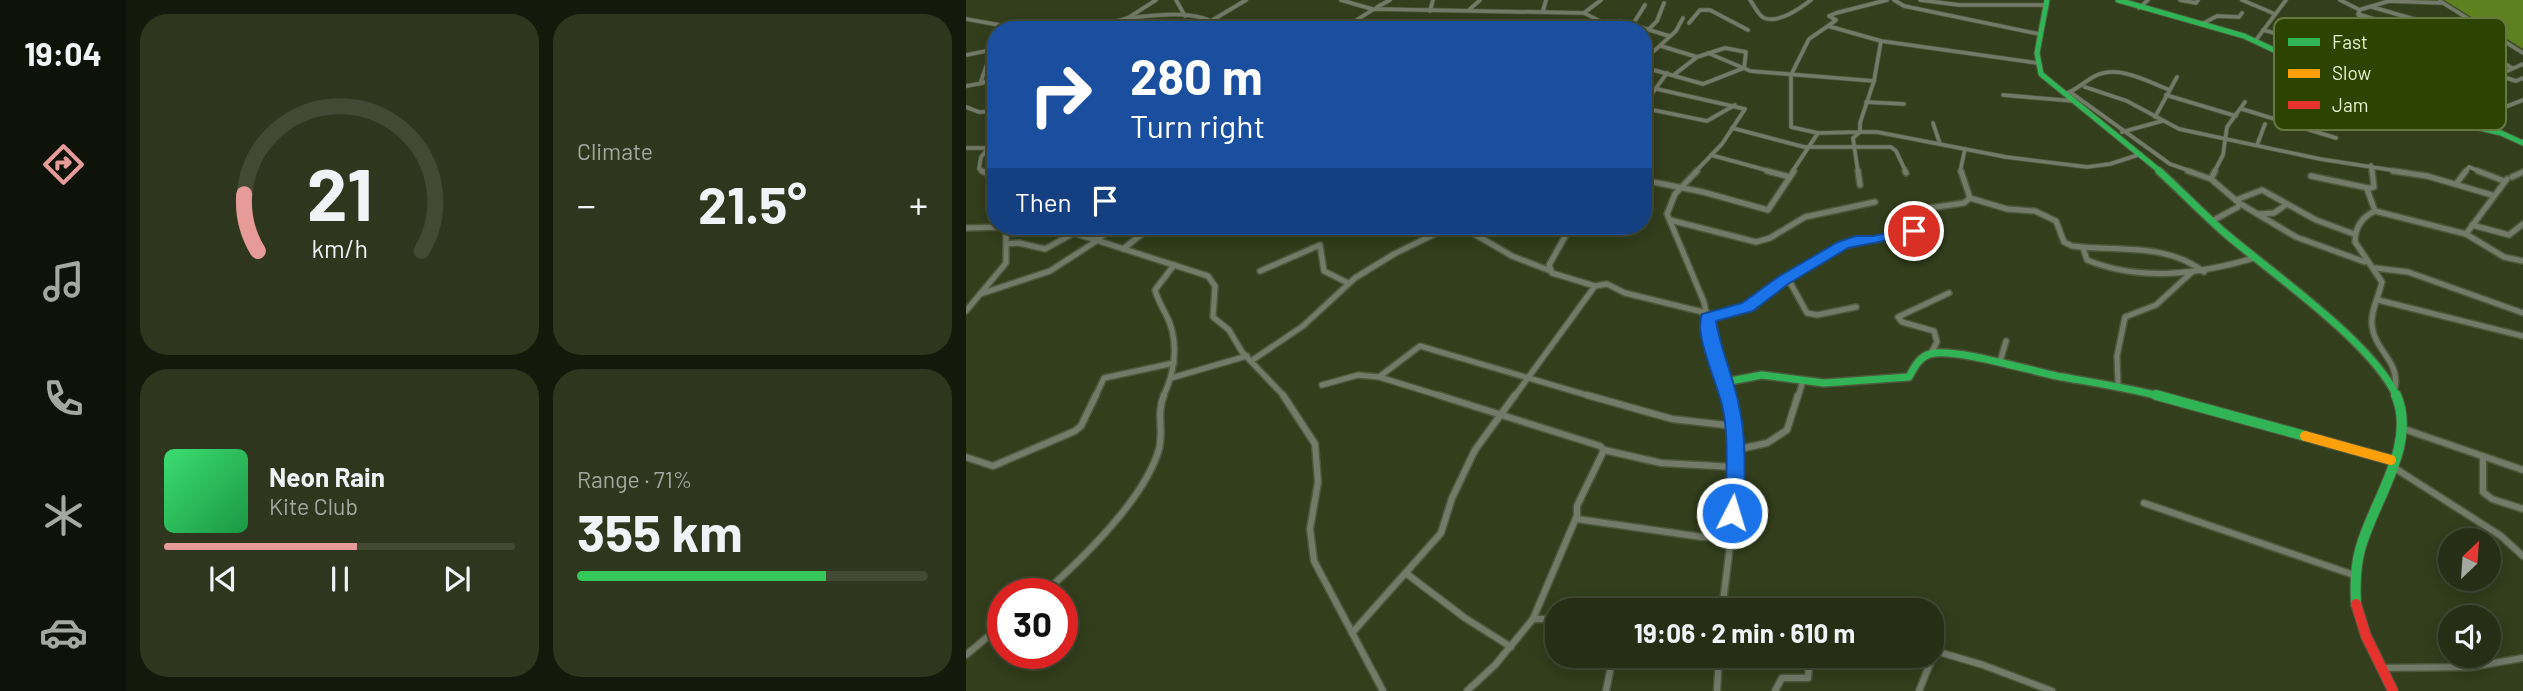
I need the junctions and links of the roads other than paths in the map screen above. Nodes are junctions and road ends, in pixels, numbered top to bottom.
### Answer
1 (1156, 0) edge
2 (1176, 0) edge
3 (1246, 0) edge
4 (1341, 0) edge
5 (1390, 0) edge
6 (1433, 0) edge
7 (1480, 0) edge
8 (1546, 0) edge
9 (1601, 0) edge
10 (1750, 0) edge
11 (1811, 0) edge
12 (1887, 0) edge
13 (1894, 0) edge
14 (1920, 0) edge
15 (1986, 0) edge
16 (2118, 0) edge
17 (2148, 0) edge
18 (2180, 0) edge
19 (2198, 0) edge
20 (2242, 0) edge
21 (2276, 0) edge
22 (2340, 0) edge
23 (2395, 0) edge
24 (2406, 0) edge
25 (2441, 1) edge
26 (1664, 2) dead end
27 (2046, 2) edge
28 (2283, 2) edge
29 (1645, 5) dead end
30 (1994, 5) junction
31 (2372, 7) junction
32 (2139, 8) junction
33 (1373, 9) junction
34 (1469, 10) junction
35 (1430, 11) junction
36 (1543, 11) junction
37 (2359, 12) junction
38 (1584, 13) junction
39 (2242, 13) dead end
40 (2275, 14) junction
41 (1185, 16) junction
42 (1128, 18) junction
43 (1683, 18) dead end
44 (2359, 18) edge
45 (2376, 18) edge
46 (2411, 18) edge
47 (2468, 18) edge
48 (966, 19) edge
49 (1120, 21) edge
50 (1126, 21) edge
51 (1212, 21) joint
52 (1351, 21) edge
53 (1600, 21) edge
54 (1635, 21) edge
55 (987, 23) edge
56 (1689, 23) dead end
57 (2202, 24) junction
58 (1828, 26) junction
59 (1652, 27) edge
60 (1748, 30) dead end
61 (2263, 30) junction
62 (1652, 31) edge
63 (2274, 33) edge
64 (2039, 34) junction
65 (1669, 36) junction
66 (2256, 40) junction
67 (1881, 41) junction
68 (2506, 42) edge
69 (1661, 46) junction
70 (2274, 48) edge
71 (987, 51) edge
72 (1708, 53) junction
73 (2523, 53) edge
74 (1652, 54) edge
75 (966, 55) edge
76 (1697, 57) junction
77 (2037, 63) junction
78 (2523, 64) edge
79 (987, 65) edge
80 (2506, 65) edge
81 (1744, 68) junction
82 (2512, 68) junction
83 (1652, 69) edge
84 (2506, 71) edge
85 (1667, 73) junction
86 (1675, 74) junction
87 (1791, 75) junction
88 (2177, 77) dead end
89 (2506, 78) edge
90 (2523, 78) edge
91 (1874, 81) junction
92 (983, 83) junction
93 (987, 84) edge
94 (966, 86) edge
95 (2085, 87) junction
96 (1657, 89) junction
97 (2169, 90) junction
98 (1652, 95) edge
99 (2166, 95) junction
100 (2003, 96) dead end
101 (2069, 96) junction
102 (2523, 100) edge
103 (1866, 102) junction
104 (2245, 102) dead end
105 (1904, 104) dead end
106 (1735, 105) junction
107 (966, 107) edge
108 (2506, 107) edge
109 (1652, 109) edge
110 (2242, 109) junction
111 (987, 112) edge
112 (2236, 116) junction
113 (2155, 117) junction
114 (2274, 119) edge
115 (2162, 121) junction
116 (1933, 123) dead end
117 (2265, 124) dead end
118 (1732, 128) junction
119 (2310, 130) edge
120 (2484, 130) edge
121 (1818, 132) junction
122 (1860, 132) junction
123 (2120, 132) junction
124 (2336, 138) dead end
125 (2225, 139) junction
126 (1940, 144) junction
127 (2523, 144) edge
128 (2257, 145) junction
129 (1809, 146) junction
130 (1854, 146) junction
131 (966, 148) edge
132 (987, 148) joint
133 (1965, 149) junction
134 (2141, 154) junction
135 (1711, 155) junction
136 (2371, 165) junction
137 (987, 172) edge
138 (2523, 172) edge
139 (1906, 173) dead end
140 (2311, 176) dead end
141 (1790, 177) junction
142 (2211, 179) junction
143 (2507, 179) junction
144 (1652, 182) edge
145 (2456, 184) junction
146 (1860, 185) dead end
147 (1681, 187) junction
148 (2368, 188) junction
149 (2492, 195) junction
150 (1970, 198) junction
151 (1875, 202) dead end
152 (2237, 202) junction
153 (2287, 204) junction
154 (1929, 208) dead end
155 (2375, 211) junction
156 (2256, 214) junction
157 (1670, 220) junction
158 (2212, 221) junction
159 (2523, 224) edge
160 (2472, 225) junction
161 (987, 227) edge
162 (966, 228) edge
163 (1914, 231) dead end
164 (2354, 234) junction
165 (2466, 234) junction
166 (1006, 235) edge
167 (1070, 235) edge
168 (1081, 235) edge
169 (1107, 235) edge
170 (1141, 235) edge
171 (1433, 235) edge
172 (1479, 235) edge
173 (1566, 235) edge
174 (1097, 240) junction
175 (1006, 244) junction
176 (2083, 248) junction
177 (1123, 249) junction
178 (2253, 258) junction
179 (2523, 261) edge
180 (1174, 265) junction
181 (2373, 266) junction
182 (1548, 270) junction
183 (1260, 271) dead end
184 (2192, 272) junction
185 (2204, 272) junction
186 (1783, 280) junction
187 (1348, 283) junction
188 (1595, 286) junction
189 (1949, 293) dead end
190 (979, 294) junction
191 (2378, 300) junction
192 (1856, 307) dead end
193 (966, 311) edge
194 (2523, 313) edge
195 (1707, 315) junction
196 (2523, 336) edge
197 (2006, 341) dead end
198 (1931, 353) junction
199 (1249, 358) junction
200 (2000, 362) junction
201 (1174, 363) junction
202 (1379, 377) junction
203 (1171, 378) junction
204 (1525, 379) junction
205 (1803, 381) junction
206 (1725, 382) junction
207 (1322, 385) dead end
208 (2118, 385) junction
209 (2395, 388) junction
210 (1499, 415) junction
211 (1734, 426) junction
212 (2401, 428) junction
213 (1604, 450) junction
214 (1735, 450) junction
215 (966, 457) edge
216 (2483, 457) junction
217 (2391, 462) junction
218 (1735, 467) junction
219 (2523, 470) edge
220 (2144, 503) dead end
221 (2523, 509) edge
222 (1576, 518) junction
223 (1728, 537) junction
224 (2523, 556) edge
225 (1407, 574) junction
226 (2354, 575) junction
227 (1061, 578) edge
228 (1722, 598) edge
229 (1533, 619) junction
230 (1545, 619) edge
231 (1352, 633) junction
232 (987, 637) edge
233 (1511, 647) junction
234 (1944, 653) edge
235 (966, 655) edge
236 (2523, 658) edge
237 (1611, 668) edge
238 (1718, 668) edge
239 (1809, 668) edge
240 (1927, 668) edge
241 (2382, 668) junction
242 (1383, 691) edge
243 (1467, 691) edge
244 (1606, 691) edge
245 (1717, 691) edge
246 (1775, 691) edge
247 (1919, 691) edge
248 (2052, 691) edge
249 (2393, 691) edge

1 - 42 street
2 - 41 street
3 - 51 street
4 - 33 street
5 - 33 street
6 - 35 street
7 - 34 street
8 - 36 street
9 - 38 street
10 - 11 street
12 - 58 street
13 - 64 street
14 - 30 street
15 - 30 street
16 - 32 street
17 - 32 street
18 - 19 street
20 - 40 street
21 - 28 street
22 - 37 street
23 - 24 street
23 - 31 street
24 - 25 street
25 - 47 street
26 - 59 street
27 - 30 street
27 - 64 street
28 - 40 street
29 - 54 street
31 - 37 street
31 - 46 street
32 - 57 street
33 - 35 street
33 - 52 street
34 - 35 street
34 - 36 street
36 - 38 street
37 - 44 street
37 - 45 street
38 - 53 street
39 - 57 street
40 - 61 street
41 - 42 street
41 - 51 street
42 - 49 street
42 - 50 street
43 - 65 street
48 - 55 street
56 - 60 street
57 - 66 street
58 - 67 street
58 - 87 street
61 - 63 street
61 - 66 street
62 - 65 street
64 - 77 street
65 - 69 street
66 - 70 street
67 - 77 street
67 - 91 street
68 - 73 street
69 - 74 street
69 - 76 street
71 - 75 street
72 - 76 street
72 - 81 street
72 - 81 street
76 - 86 street
77 - 101 street
78 - 82 street
79 - 92 street
80 - 82 street
81 - 86 street
81 - 87 street
82 - 84 street
83 - 85 street
85 - 86 street
85 - 96 street
87 - 91 street
87 - 121 street
88 - 97 street
89 - 90 street
91 - 103 street
92 - 93 street
92 - 94 street
95 - 97 street
95 - 101 street
95 - 113 street
96 - 98 street
96 - 106 street
97 - 99 street
99 - 112 street
99 - 113 street
100 - 101 street
101 - 123 street
102 - 108 street
103 - 105 street
103 - 122 street
104 - 110 street
106 - 109 street
106 - 118 street
107 - 111 street
110 - 112 street
110 - 114 street
112 - 125 street
113 - 115 street
115 - 123 street
115 - 125 street
116 - 126 street
117 - 128 street
118 - 129 street
118 - 135 street
119 - 124 street
120 - 127 street
121 - 122 street
121 - 129 street
122 - 126 street
122 - 130 street
123 - 134 street
123 - 142 street
125 - 128 street
125 - 142 street
126 - 133 street
128 - 136 street
129 - 130 street
129 - 141 street
130 - 139 street
130 - 146 street
131 - 132 street
132 - 137 street
133 - 134 street
133 - 150 street
134 - 158 street
135 - 141 street
135 - 147 street
136 - 145 street
136 - 148 street
138 - 143 street
140 - 148 street
141 - 147 street
142 - 152 street
143 - 145 street
143 - 149 street
144 - 147 street
145 - 149 street
147 - 157 street
148 - 155 street
149 - 160 street
150 - 154 street
150 - 176 street
151 - 157 street
152 - 153 street
152 - 156 street
152 - 158 street
153 - 156 street
153 - 164 street
155 - 164 street
155 - 165 street
156 - 181 street
157 - 195 street
158 - 178 street
159 - 160 street
160 - 165 street
161 - 162 street
163 - 186 street
164 - 181 street
165 - 179 street
166 - 175 street
167 - 175 street
168 - 174 street
169 - 174 street
170 - 177 street
171 - 187 street
172 - 182 street
173 - 182 street
174 - 177 street
174 - 190 street
175 - 190 street
176 - 184 street
176 - 185 street
177 - 180 street
178 - 185 street
178 - 209 street
180 - 199 street
180 - 201 street
181 - 191 street
181 - 194 street
182 - 188 street
183 - 187 street
184 - 185 street
184 - 208 street
186 - 192 street
186 - 195 street
187 - 199 street
188 - 195 street
188 - 204 street
189 - 198 street
190 - 193 street
191 - 196 street
191 - 209 street
195 - 206 street
197 - 200 street
198 - 200 street
198 - 205 street
199 - 203 street
199 - 231 street
200 - 208 street
201 - 203 street
201 - 215 street
202 - 204 street
202 - 207 street
202 - 210 street
203 - 227 street
204 - 210 street
204 - 211 street
205 - 206 street
205 - 214 street
206 - 211 street
208 - 217 street
209 - 212 street
210 - 213 street
210 - 225 street
211 - 214 street
212 - 216 street
212 - 217 street
213 - 218 street
213 - 222 street
214 - 218 street
216 - 219 street
216 - 221 street
217 - 224 street
217 - 226 street
218 - 223 street
220 - 226 street
222 - 223 street
222 - 229 street
223 - 228 street
225 - 231 street
225 - 233 street
226 - 241 street
229 - 230 street
229 - 233 street
231 - 242 street
232 - 235 street
233 - 243 street
234 - 248 street
236 - 241 street
237 - 244 street
238 - 245 street
239 - 246 street
240 - 247 street
241 - 249 street

